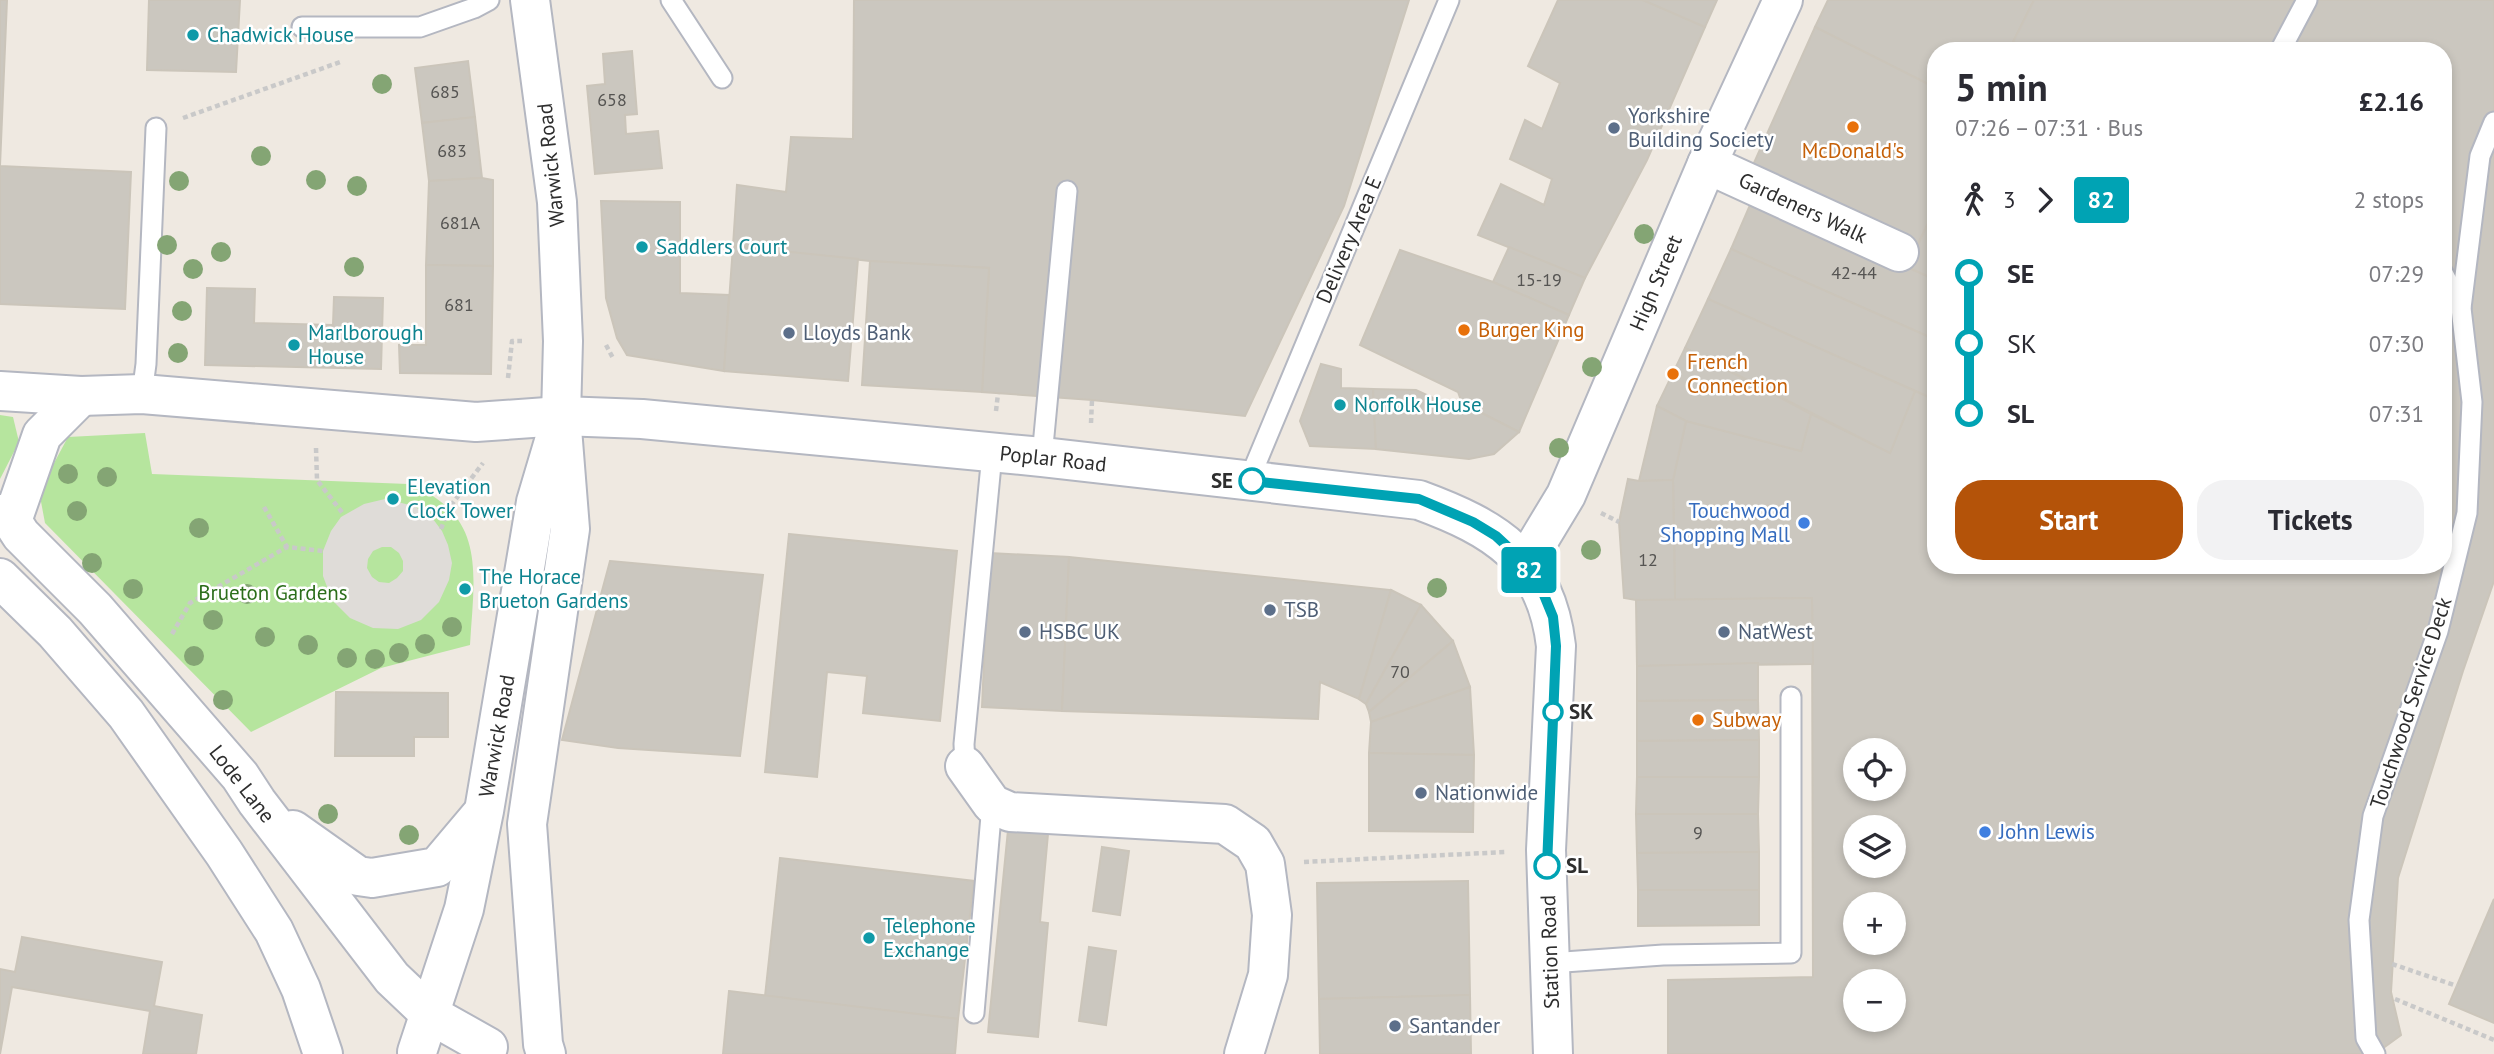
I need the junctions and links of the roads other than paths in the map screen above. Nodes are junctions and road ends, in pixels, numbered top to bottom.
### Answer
1 (489, 0) edge
2 (670, 0) edge
3 (1449, 0) edge
4 (1783, 0) edge
5 (2307, 0) edge
6 (533, 1) edge
7 (302, 27) dead end
8 (2285, 42) edge
9 (722, 78) dead end
10 (2494, 122) edge
11 (156, 128) road end
12 (1707, 164) junction
13 (1067, 191) dead end
14 (1899, 252) dead end
15 (2452, 290) edge
16 (2461, 308) junction
17 (0, 391) edge
18 (142, 394) junction
19 (81, 397) junction
20 (561, 416) junction
21 (992, 453) junction
22 (1042, 457) junction
23 (1249, 480) junction
24 (6, 517) edge
25 (1525, 563) junction
26 (2452, 572) edge
27 (2452, 574) edge
28 (0, 578) edge
29 (1791, 697) dead end
30 (965, 766) joint
31 (257, 802) junction
32 (992, 804) junction
33 (484, 811) junction
34 (1550, 963) junction
35 (974, 1013) dead end
36 (431, 1015) junction
37 (496, 1050) edge
38 (416, 1053) edge
39 (323, 1054) edge
40 (546, 1054) edge
41 (1244, 1054) edge
42 (1553, 1054) edge
43 (2375, 1054) edge

1 - 7 lane
2 - 9 lane
3 - 23 lane, Delivery Area E
4 - 12 street, High Street
5 - 8 lane
6 - 20 street, Warwick Road
10 - 16 lane, Touchwood Service Deck
11 - 18 lane
12 - 14 street, Gardeners Walk
12 - 25 street, High Street
13 - 22 lane
15 - 16 lane, Touchwood Service Deck
16 - 26 lane, Touchwood Service Deck
17 - 19 street
18 - 19 street
18 - 20 street
19 - 24 street
20 - 21 street, Poplar Road
20 - 33 street, Warwick Road
20 - 40 street, Warwick Road
21 - 22 street, Poplar Road
21 - 30 lane
22 - 23 street, Poplar Road
23 - 25 street, Poplar Road
24 - 31 street, Lode Lane
25 - 34 street, Station Road
27 - 43 lane, Touchwood Service Deck
28 - 39 street
29 - 34 lane
30 - 32 street
31 - 33 street
31 - 36 street, Lode Lane
32 - 35 lane
32 - 41 street
33 - 36 street, Warwick Road
34 - 42 street, Station Road
36 - 37 street, Lode Lane
36 - 38 street, Warwick Road
37 - 38 street

